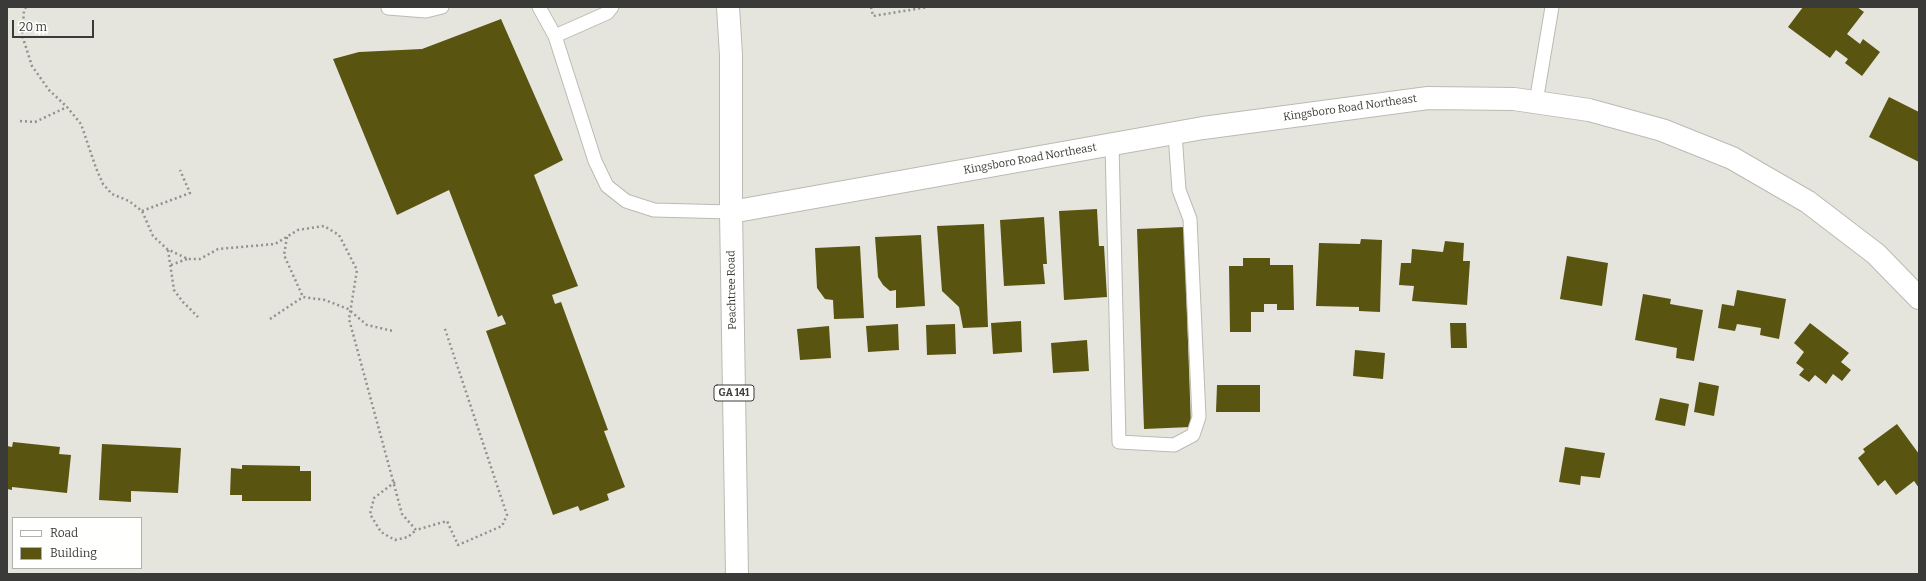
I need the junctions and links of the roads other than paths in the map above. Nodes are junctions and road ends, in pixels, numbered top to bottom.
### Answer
1 (442, 7) edge
2 (539, 7) edge
3 (612, 7) edge
4 (728, 7) edge
5 (1552, 7) edge
6 (388, 8) dead end
7 (555, 36) junction
8 (1536, 102) junction
9 (1175, 134) junction
10 (1112, 144) junction
11 (731, 212) junction
12 (1919, 298) edge
13 (737, 574) edge

1 - 6 lane
2 - 7 lane
3 - 7 lane
4 - 11 main road, Peachtree Road / GA 141
5 - 8 lane
7 - 11 lane
8 - 9 main road, Kingsboro Road Northeast
8 - 12 main road, Kingsboro Road Northeast
9 - 10 main road, Kingsboro Road Northeast
9 - 10 lane
10 - 11 main road, Kingsboro Road Northeast
11 - 13 main road, Peachtree Road / GA 141

